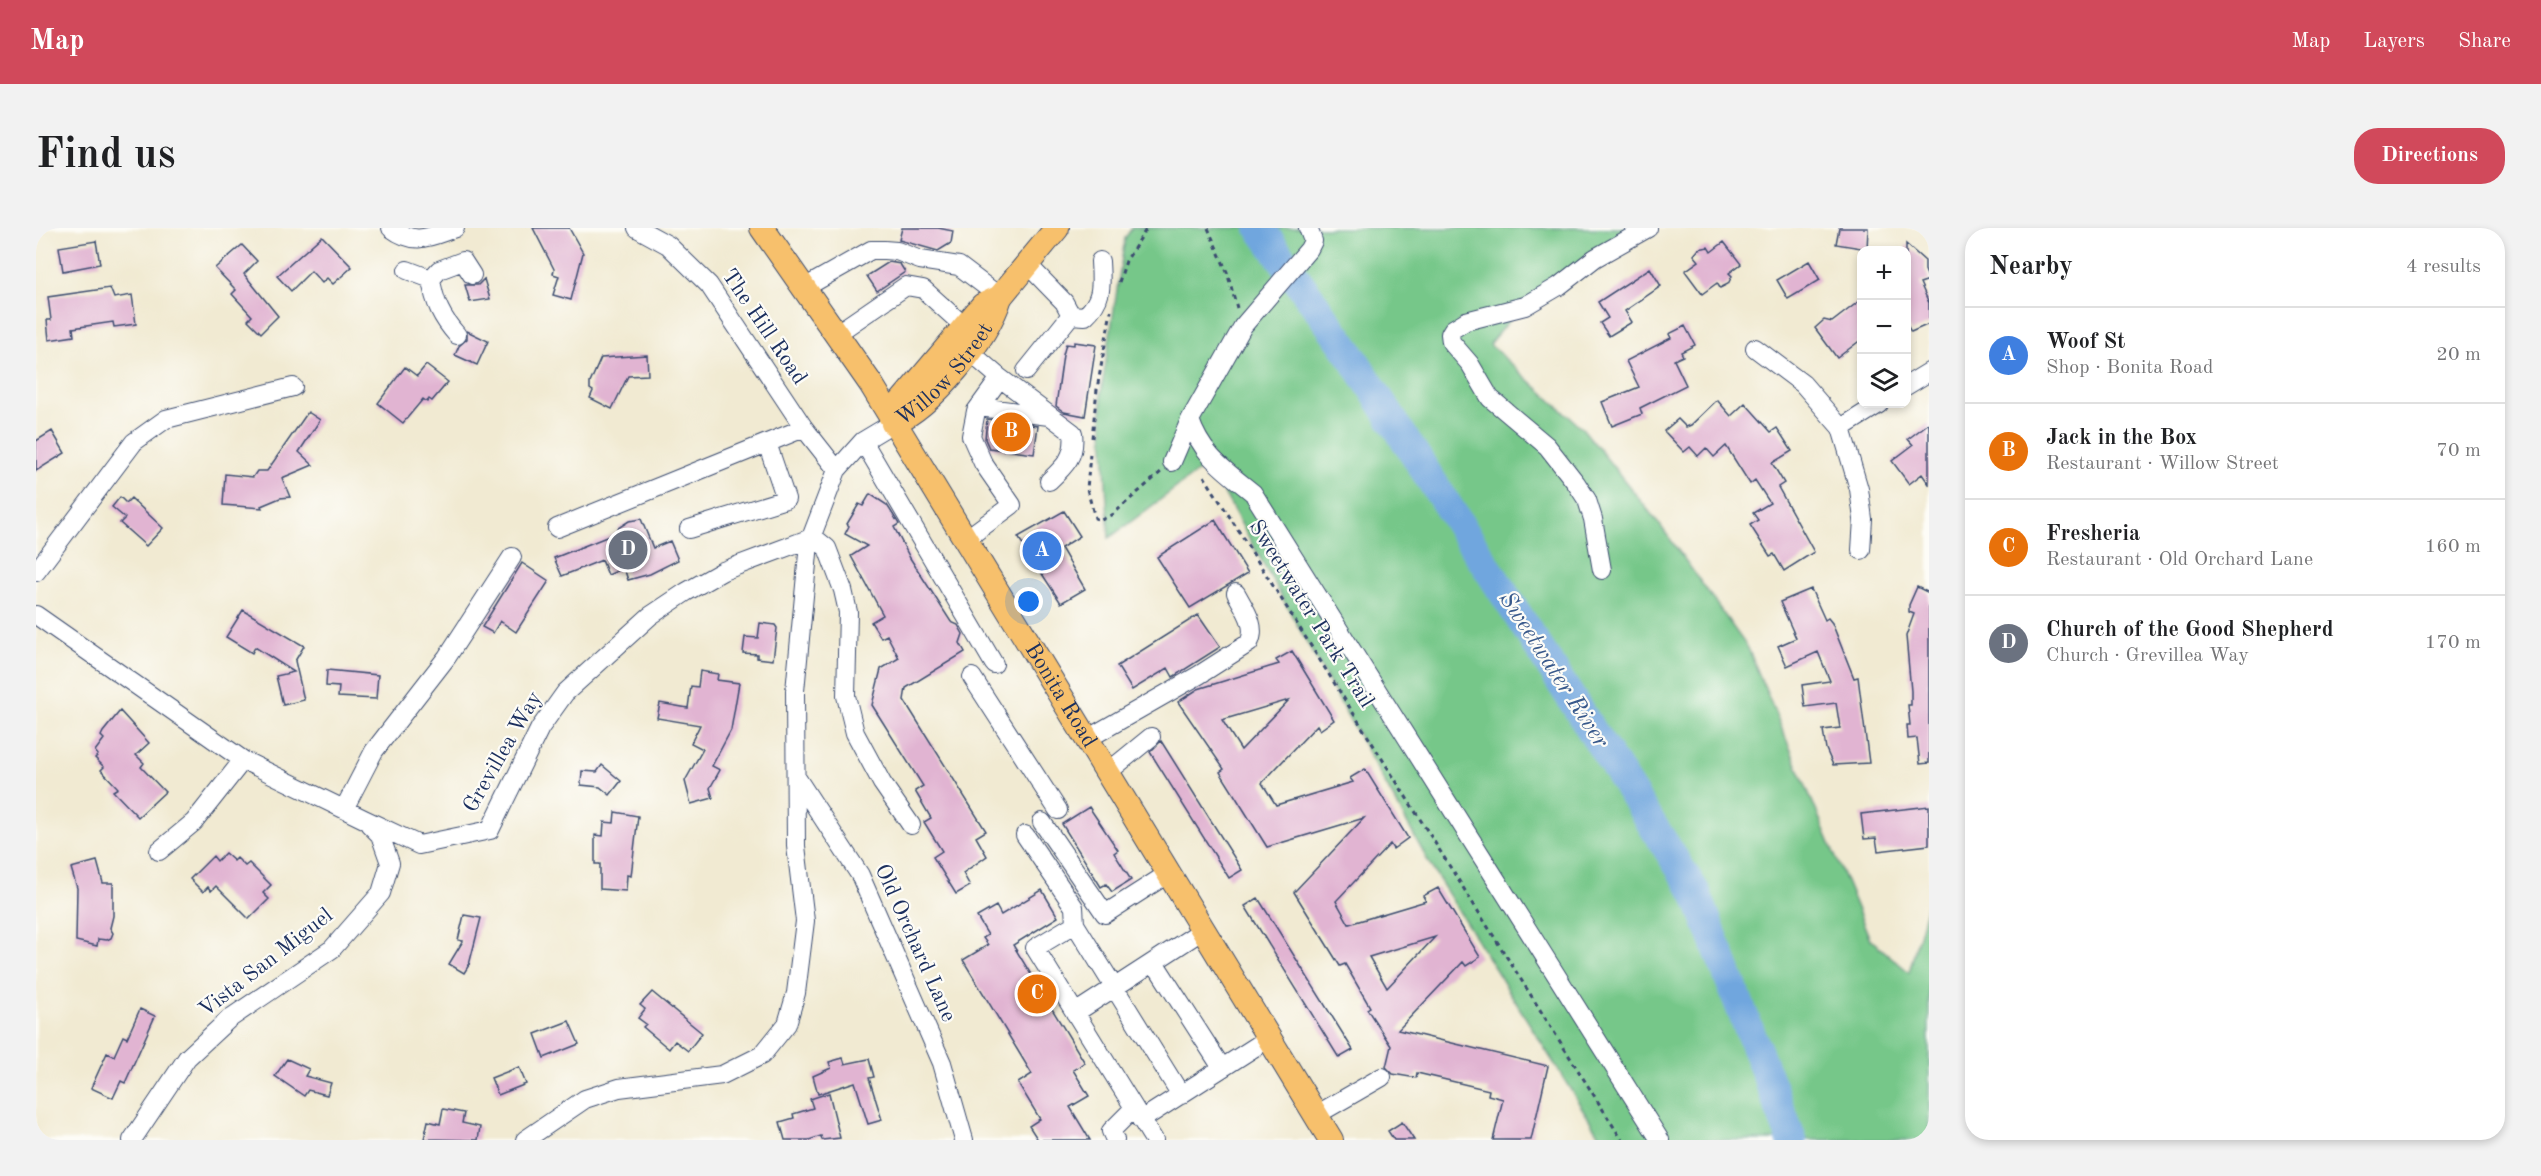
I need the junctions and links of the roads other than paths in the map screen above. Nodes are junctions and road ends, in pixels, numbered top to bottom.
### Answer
1 (391, 228) edge
2 (455, 228) edge
3 (637, 228) edge
4 (762, 228) edge
5 (1057, 228) edge
6 (1308, 228) edge
7 (1648, 228) edge
8 (921, 260) junction
9 (1100, 261) dead end
10 (1027, 264) junction
11 (407, 270) dead end
12 (472, 274) dead end
13 (431, 279) junction
14 (913, 287) junction
15 (804, 288) junction
16 (1000, 297) junction
17 (1071, 315) junction
18 (965, 327) junction
19 (836, 334) junction
20 (457, 335) dead end
21 (1755, 348) dead end
22 (970, 352) junction
23 (1026, 371) dead end
24 (1929, 372) edge
25 (1000, 378) junction
26 (1911, 383) edge
27 (293, 387) dead end
28 (979, 408) junction
29 (1873, 408) edge
30 (1049, 416) junction
31 (1190, 420) junction
32 (893, 423) junction
33 (804, 428) junction
34 (1841, 428) junction
35 (863, 441) junction
36 (767, 443) junction
37 (1172, 462) road end
38 (837, 470) junction
39 (1049, 481) dead end
40 (558, 528) dead end
41 (689, 529) dead end
42 (812, 537) junction
43 (966, 540) junction
44 (1861, 550) dead end
45 (513, 557) dead end
46 (1602, 570) dead end
47 (36, 572) edge
48 (1236, 593) dead end
49 (36, 615) edge
50 (994, 664) dead end
51 (972, 677) dead end
52 (1151, 737) dead end
53 (1087, 739) junction
54 (243, 759) junction
55 (1108, 772) junction
56 (796, 777) junction
57 (344, 809) junction
58 (1058, 810) dead end
59 (364, 819) junction
60 (1042, 822) dead end
61 (911, 825) dead end
62 (1025, 835) dead end
63 (159, 851) dead end
64 (1169, 873) junction
65 (1075, 924) junction
66 (1203, 930) junction
67 (1154, 962) junction
68 (1113, 988) junction
69 (1075, 1013) junction
70 (1269, 1038) junction
71 (1222, 1068) junction
72 (1382, 1077) dead end
73 (1181, 1095) junction
74 (1138, 1114) junction
75 (1316, 1115) junction
76 (132, 1140) edge
77 (525, 1140) edge
78 (964, 1140) edge
79 (1114, 1140) edge
80 (1154, 1140) edge
81 (1331, 1140) edge
82 (1660, 1140) edge

1 - 2 street
3 - 33 street, The Hill Road
4 - 15 main road, Bonita Road
5 - 10 main road, Willow Street
6 - 31 street
7 - 46 street
8 - 14 street
8 - 15 street
8 - 16 street
9 - 17 street
10 - 16 main road, Willow Street
10 - 17 street
11 - 13 street
12 - 13 street
13 - 20 street
14 - 18 street
14 - 19 street
15 - 19 main road, Bonita Road
16 - 18 main road, Willow Street
16 - 22 main road, Willow Street
17 - 23 street
18 - 32 main road, Willow Street
19 - 32 main road, Bonita Road
21 - 34 street
22 - 25 street
22 - 32 main road, Willow Street
24 - 26 street
25 - 28 street
25 - 30 street
27 - 47 street
28 - 30 street
28 - 43 street
29 - 34 street
30 - 39 street
31 - 37 street
31 - 82 street
32 - 35 street
32 - 43 main road, Bonita Road
33 - 36 street
33 - 38 street, The Hill Road
34 - 44 street
35 - 38 street
35 - 50 street
36 - 40 street
36 - 41 street
38 - 42 street
42 - 56 street
42 - 59 street, Grevillea Way
42 - 61 street
43 - 53 main road, Bonita Road
45 - 57 street
48 - 53 street
49 - 54 street, Grevillea Way
51 - 58 street
52 - 55 street
53 - 55 main road, Bonita Road
54 - 57 street, Grevillea Way
54 - 63 street
55 - 64 main road, Bonita Road
56 - 77 street
56 - 78 street, Old Orchard Lane
57 - 59 street, Grevillea Way
59 - 76 street, Vista San Miguel
60 - 64 street
62 - 65 street
64 - 66 main road, Bonita Road
65 - 68 street
65 - 69 street
66 - 67 street
66 - 70 main road, Bonita Road
67 - 68 street
67 - 71 street
68 - 69 street
68 - 73 street
69 - 74 street
70 - 71 street
70 - 75 main road, Bonita Road
71 - 73 street
72 - 75 street
73 - 74 street
74 - 79 street
74 - 80 street
75 - 81 main road, Bonita Road

